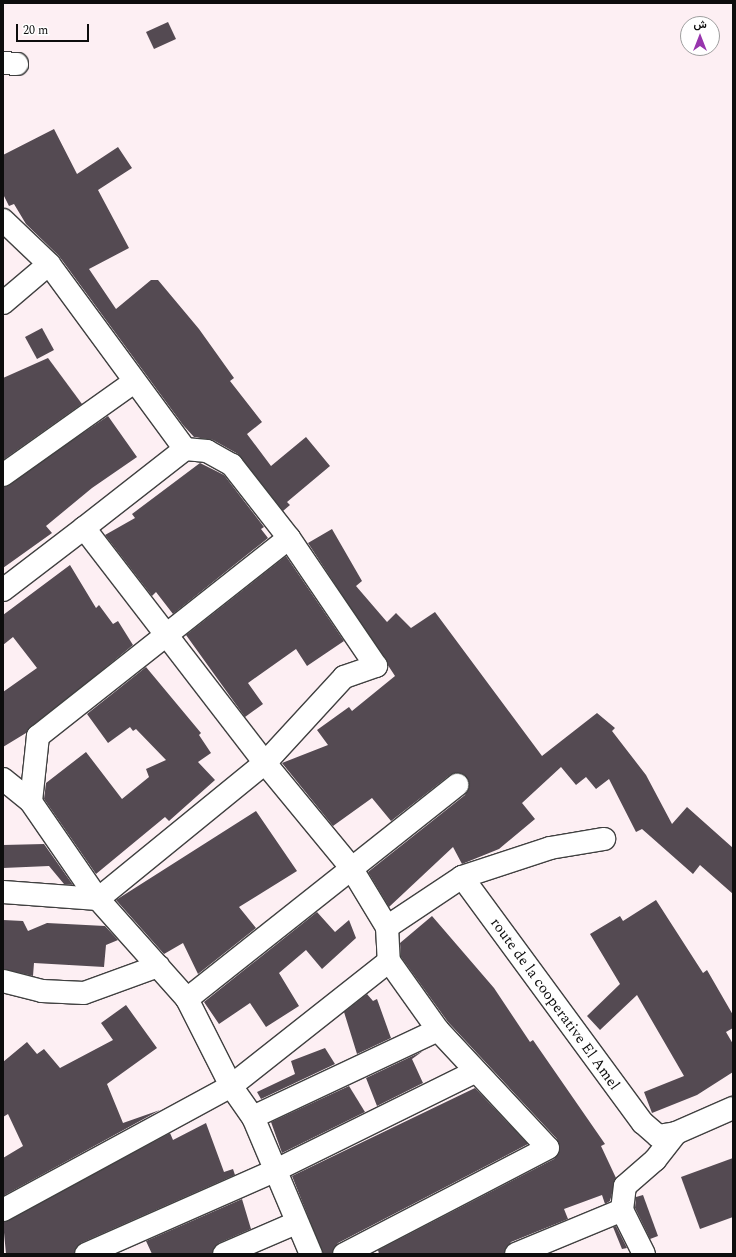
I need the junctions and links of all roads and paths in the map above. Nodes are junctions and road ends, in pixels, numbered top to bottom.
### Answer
1 (3, 220) edge
2 (49, 264) junction
3 (3, 303) edge
4 (134, 382) junction
5 (184, 449) junction
6 (3, 475) edge
7 (84, 528) junction
8 (289, 538) junction
9 (3, 590) edge
10 (165, 635) junction
11 (265, 763) junction
12 (35, 766) junction
13 (3, 773) edge
14 (3, 779) edge
15 (456, 785) dead end
16 (31, 802) junction
17 (604, 839) dead end
18 (350, 866) junction
19 (462, 877) junction
20 (3, 892) edge
21 (98, 899) junction
22 (387, 927) junction
23 (389, 961) junction
24 (158, 966) junction
25 (3, 981) edge
26 (188, 999) junction
27 (438, 1030) junction
28 (476, 1072) junction
29 (231, 1086) junction
30 (733, 1108) edge
31 (253, 1117) junction
32 (676, 1134) junction
33 (274, 1171) junction
34 (3, 1210) edge
35 (622, 1210) junction
36 (296, 1223) junction
37 (86, 1254) edge
38 (224, 1254) edge
39 (311, 1254) edge
40 (344, 1254) edge
41 (516, 1254) edge
42 (644, 1254) edge

1 - 2 street
2 - 3 street
2 - 4 street
4 - 5 street
4 - 6 street
5 - 7 street
5 - 8 street
7 - 9 street
7 - 10 street
8 - 10 street
8 - 11 street
10 - 11 street
10 - 12 street
11 - 18 street
11 - 21 street
12 - 13 street
12 - 16 street
14 - 16 street
15 - 18 street
16 - 21 street
17 - 19 street
18 - 22 street
18 - 26 street
19 - 22 street
19 - 32 street, route de la cooperative El Amel
20 - 21 street
21 - 24 street
22 - 23 street
23 - 27 street
23 - 29 street
24 - 25 street
24 - 26 street
26 - 29 street
27 - 28 street
27 - 31 street
28 - 33 street
28 - 40 street
29 - 31 street
29 - 34 street
30 - 32 street, route de la cooperative El Amel
31 - 33 street
32 - 35 street
33 - 36 street
33 - 37 street
35 - 41 street
35 - 42 street
36 - 38 street
36 - 39 street

